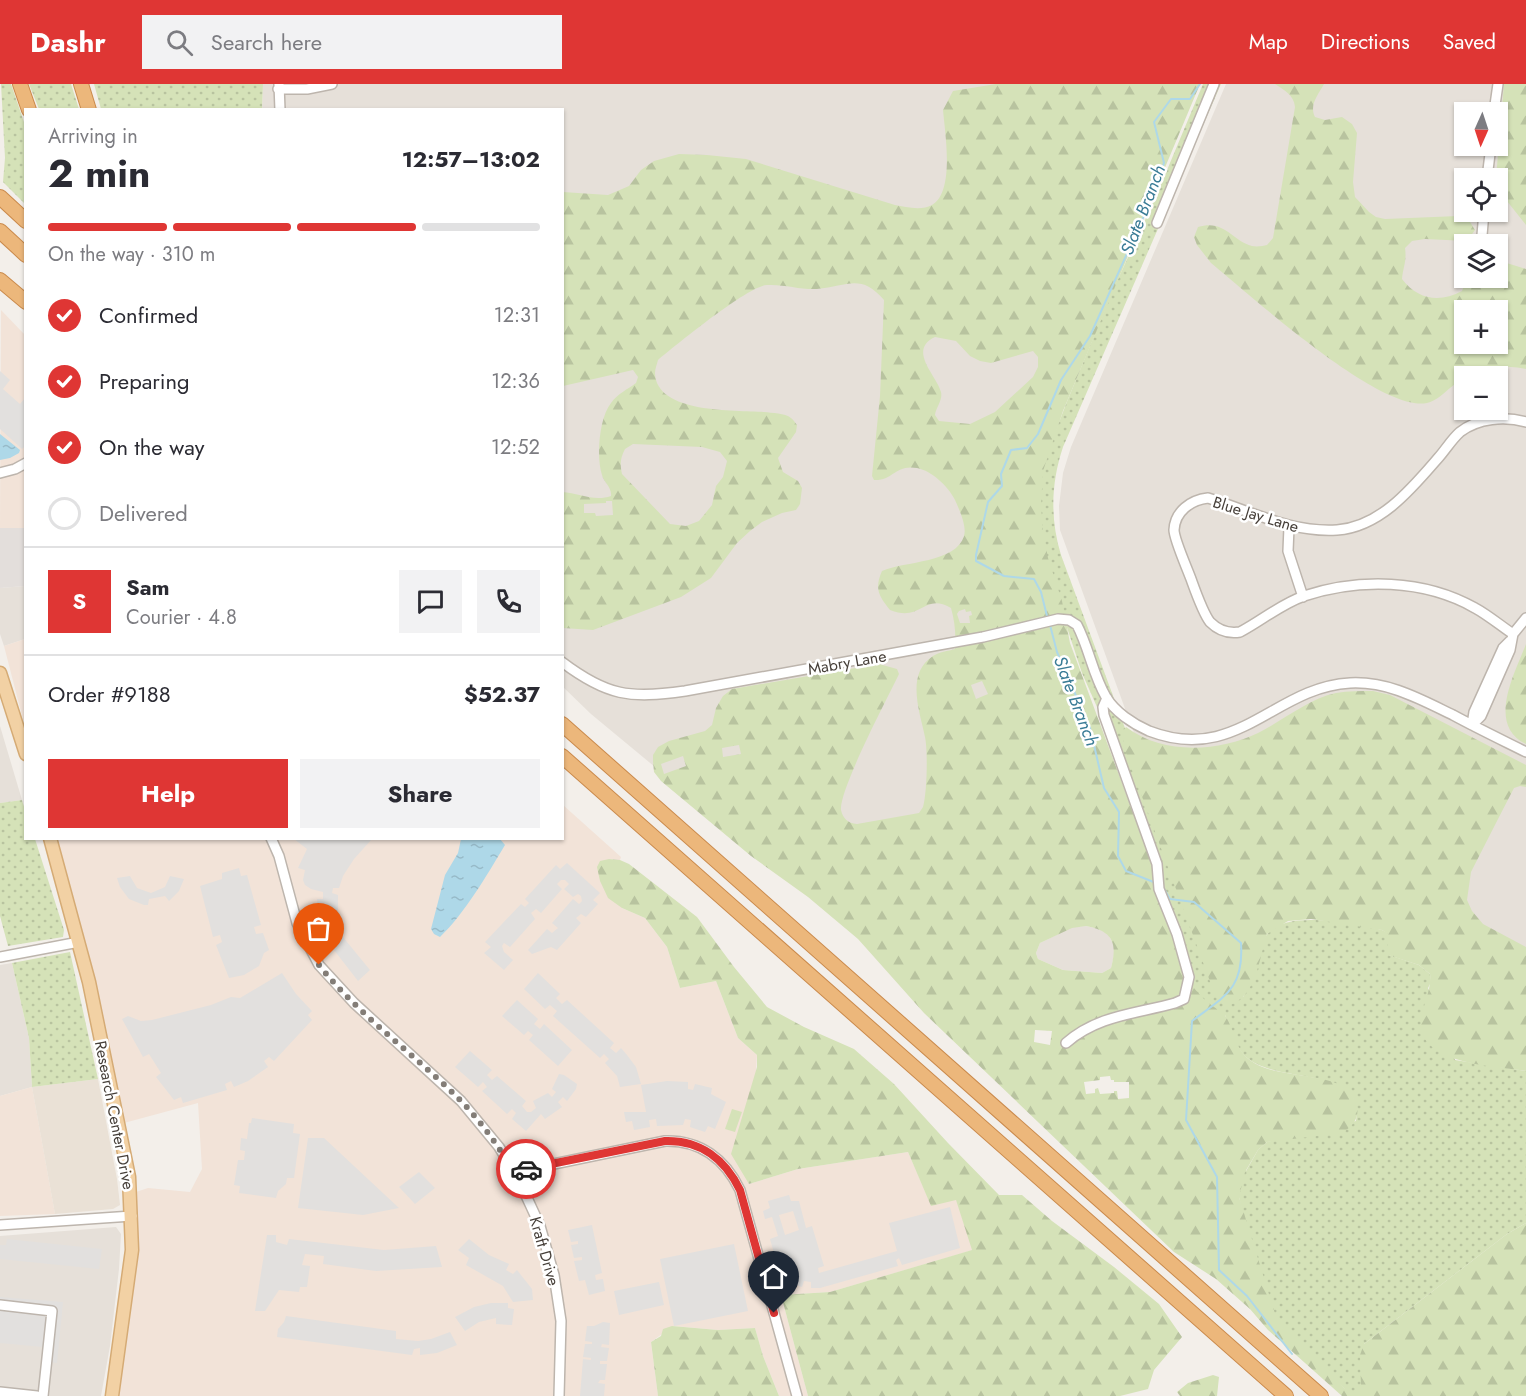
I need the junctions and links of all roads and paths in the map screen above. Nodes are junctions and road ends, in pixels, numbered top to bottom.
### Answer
1 (20, 84) edge
2 (81, 84) edge
3 (332, 84) edge
4 (1214, 84) edge
5 (1498, 84) edge
6 (278, 87) edge
7 (1495, 102) edge
8 (28, 108) edge
9 (88, 108) edge
10 (280, 108) edge
11 (0, 197) edge
12 (24, 219) edge
13 (1157, 223) dead end
14 (0, 231) edge
15 (24, 253) edge
16 (0, 280) edge
17 (0, 292) edge
18 (21, 298) edge
19 (1526, 422) edge
20 (24, 464) edge
21 (0, 473) edge
22 (1289, 527) junction
23 (1304, 597) junction
24 (1526, 618) edge
25 (1511, 638) junction
26 (564, 663) edge
27 (0, 673) edge
28 (1107, 698) junction
29 (1472, 725) junction
30 (564, 726) edge
31 (24, 748) edge
32 (1526, 752) edge
33 (564, 758) edge
34 (564, 767) edge
35 (610, 798) junction
36 (51, 840) edge
37 (272, 840) edge
38 (79, 942) junction
39 (0, 957) edge
40 (1066, 1043) dead end
41 (514, 1172) junction
42 (132, 1216) junction
43 (0, 1225) edge
44 (0, 1305) edge
45 (0, 1392) edge
46 (37, 1396) edge
47 (43, 1396) edge
48 (112, 1396) edge
49 (559, 1396) edge
50 (797, 1396) edge
51 (1286, 1396) edge
52 (1321, 1396) edge

1 - 8 highway
2 - 9 highway
3 - 6 street
4 - 13 street
5 - 7 street
6 - 10 street
11 - 12 highway
14 - 15 highway
16 - 18 highway
17 - 18 highway
19 - 22 street, Blue Jay Lane
20 - 21 street
22 - 23 street
22 - 23 street, Blue Jay Lane
23 - 25 street, Blue Jay Lane
24 - 25 street
25 - 29 street
26 - 28 street, Mabry Lane
27 - 31 main road
28 - 29 street
28 - 40 street
29 - 32 street
30 - 52 highway
33 - 35 highway
34 - 35 highway
35 - 51 highway
36 - 38 main road, Research Center Drive
37 - 41 street, Kraft Drive
38 - 39 street
38 - 42 main road, Research Center Drive
41 - 49 street, Kraft Drive
41 - 50 street
42 - 43 street
42 - 48 main road, Research Center Drive
44 - 47 street
45 - 46 street

